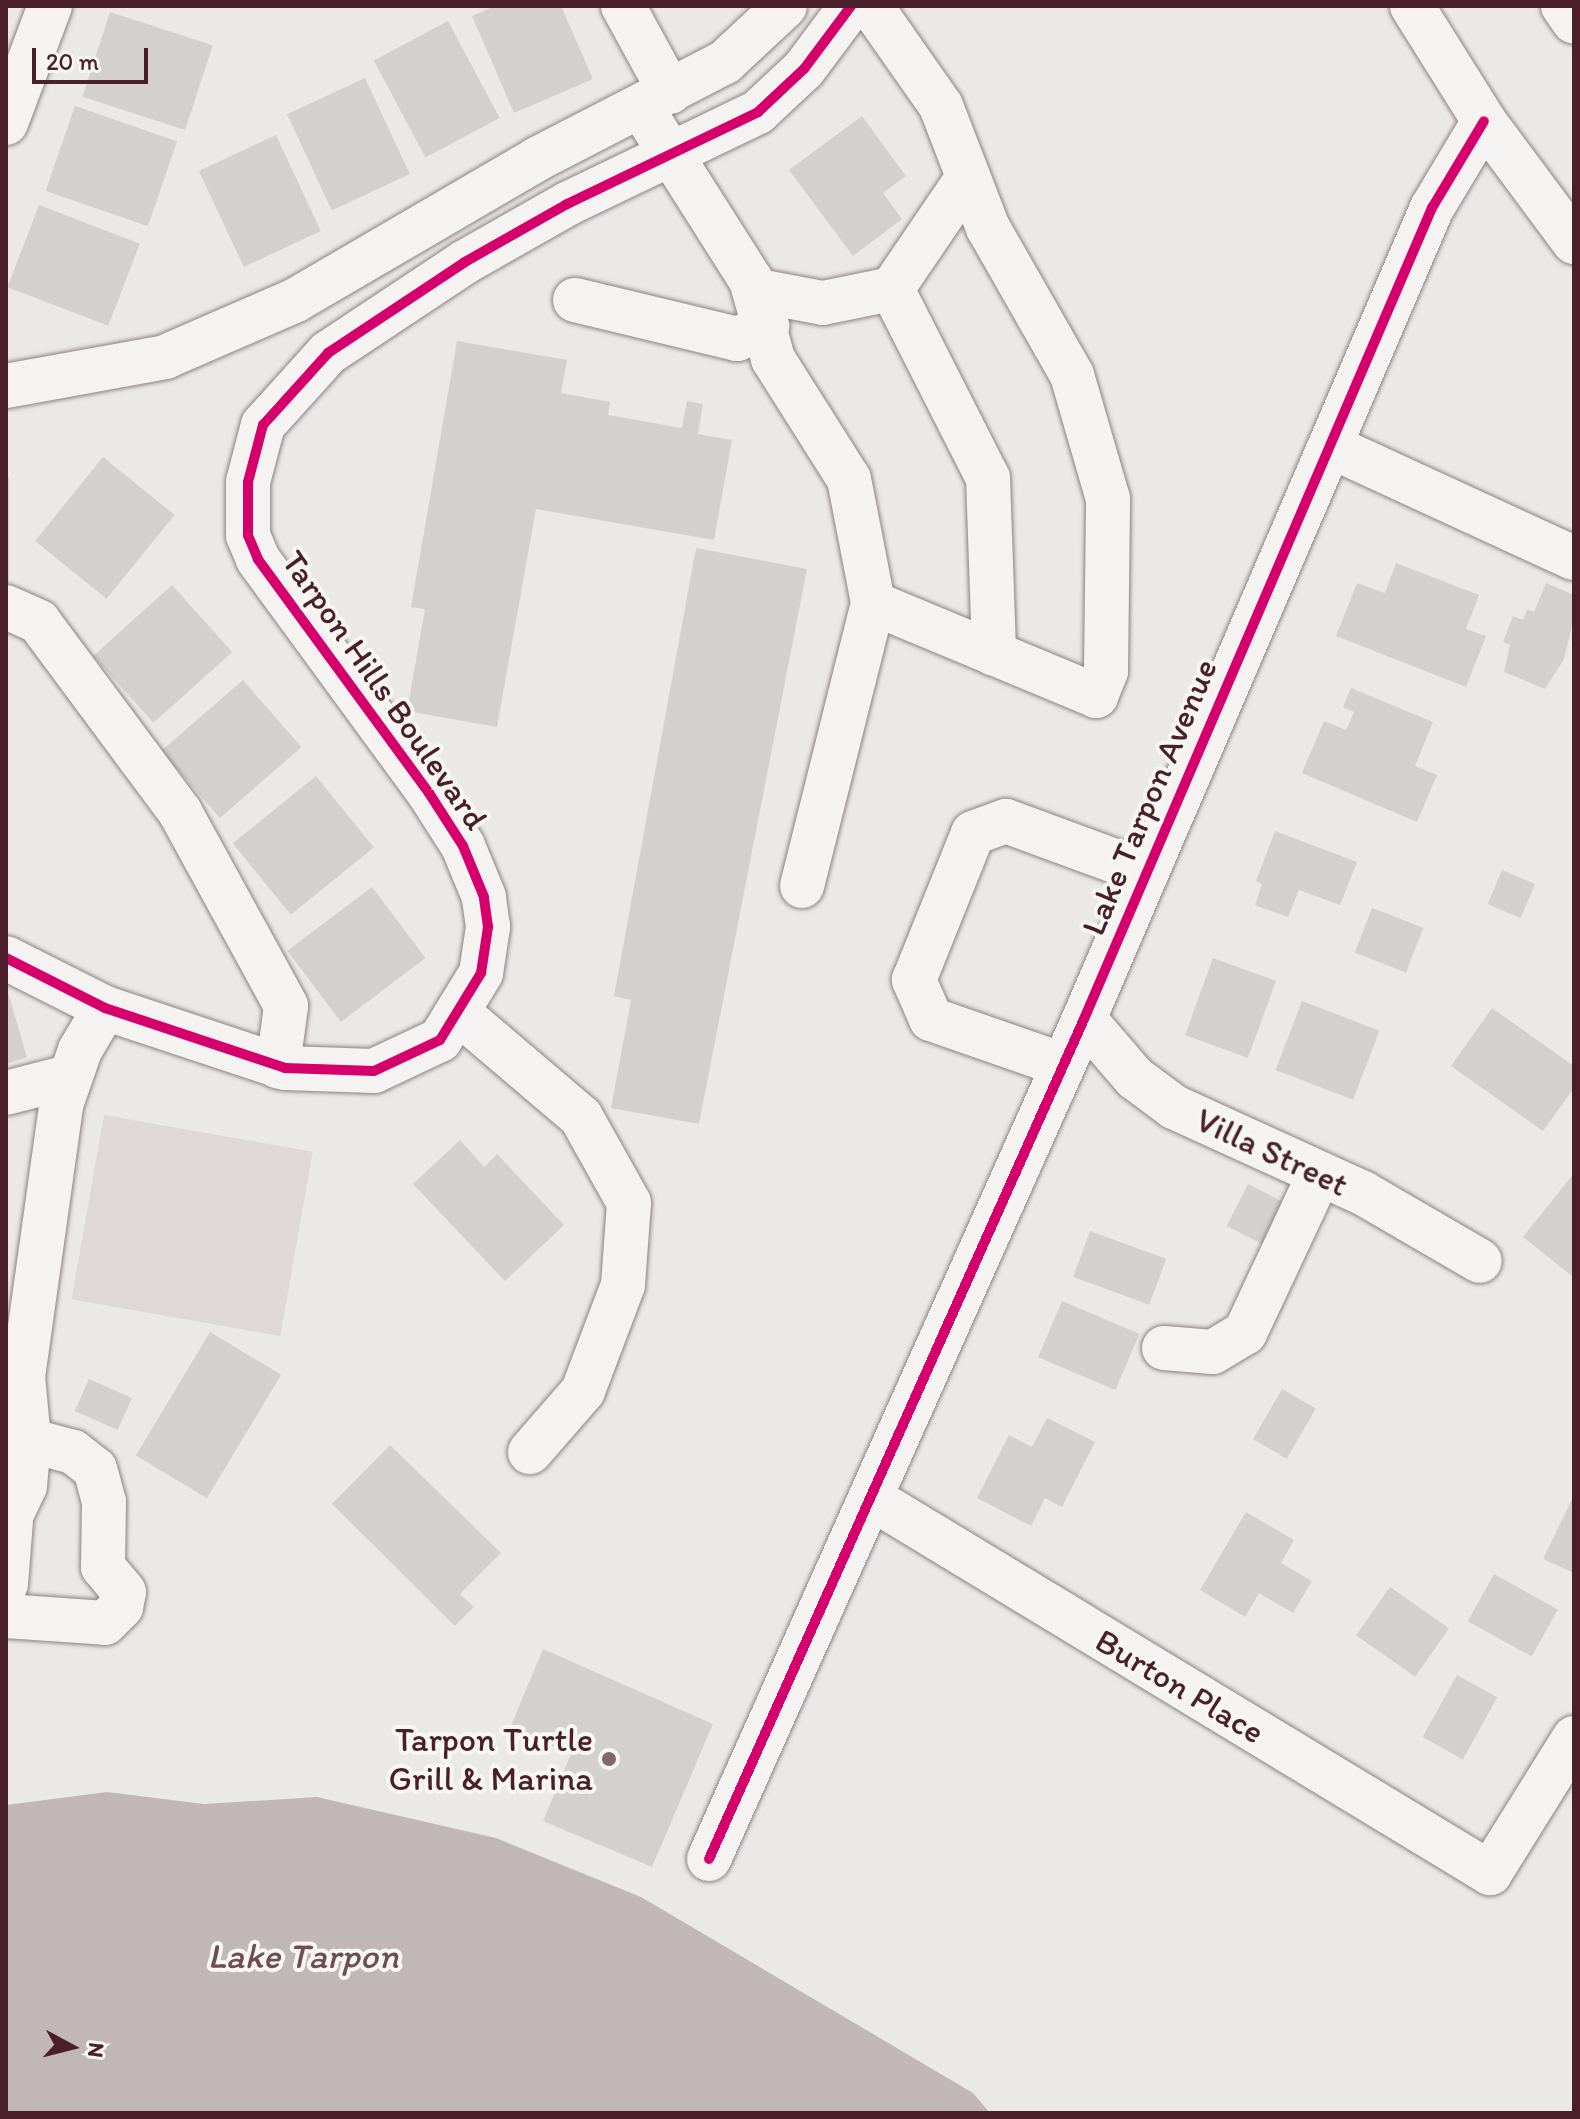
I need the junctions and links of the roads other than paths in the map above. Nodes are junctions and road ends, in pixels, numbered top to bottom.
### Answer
1 (50, 6) edge
2 (623, 6) edge
3 (785, 6) edge
4 (851, 6) edge
5 (871, 6) edge
6 (1412, 6) edge
7 (1563, 6) edge
8 (1574, 22) edge
9 (655, 99) junction
10 (1484, 121) junction
11 (6, 123) edge
12 (670, 156) junction
13 (521, 168) junction
14 (968, 177) junction
15 (549, 213) junction
16 (419, 228) junction
17 (1574, 242) edge
18 (451, 272) junction
19 (892, 289) junction
20 (296, 300) junction
21 (575, 300) dead end
22 (761, 308) junction
23 (328, 353) junction
24 (6, 386) edge
25 (1330, 446) junction
26 (1573, 558) edge
27 (873, 603) junction
28 (6, 607) edge
29 (994, 654) junction
30 (1147, 873) junction
31 (802, 886) dead end
32 (6, 958) edge
33 (105, 1008) junction
34 (460, 1014) junction
35 (1084, 1019) junction
36 (1063, 1065) junction
37 (278, 1066) junction
38 (68, 1077) junction
39 (6, 1093) edge
40 (1319, 1175) junction
41 (1480, 1261) dead end
42 (1164, 1348) dead end
43 (14, 1378) edge
44 (29, 1440) junction
45 (530, 1452) dead end
46 (871, 1498) junction
47 (9, 1523) edge
48 (6, 1584) edge
49 (6, 1616) edge
50 (1574, 1738) edge
51 (709, 1859) dead end

1 - 11 street
2 - 9 street
3 - 9 street
4 - 12 street, Tarpon Hills Boulevard
5 - 14 street
6 - 10 street
7 - 8 street
9 - 12 street
9 - 13 street
10 - 17 street
10 - 25 street, Lake Tarpon Avenue
12 - 15 street, Tarpon Hills Boulevard
12 - 22 street
13 - 15 street
13 - 16 street
14 - 19 street
14 - 29 street
15 - 18 street, Tarpon Hills Boulevard
16 - 18 street
16 - 20 street
18 - 23 street, Tarpon Hills Boulevard
19 - 22 street
19 - 29 street
20 - 23 street
20 - 24 street
21 - 22 street
22 - 27 street
23 - 34 street, Tarpon Hills Boulevard
25 - 26 street
25 - 30 street, Lake Tarpon Avenue
27 - 29 street
27 - 31 street
28 - 37 street
30 - 35 street, Lake Tarpon Avenue
30 - 36 street
32 - 33 street, Tarpon Hills Boulevard
33 - 37 street, Tarpon Hills Boulevard
33 - 38 street
34 - 37 street, Tarpon Hills Boulevard
34 - 45 street
35 - 36 street, Lake Tarpon Avenue
35 - 40 street, Villa Street
36 - 46 street, Lake Tarpon Avenue
38 - 39 street
38 - 43 street
40 - 41 street, Villa Street
40 - 42 street
43 - 44 street
44 - 47 street
44 - 49 street
46 - 50 street, Burton Place
46 - 51 street, Lake Tarpon Avenue
47 - 48 street

